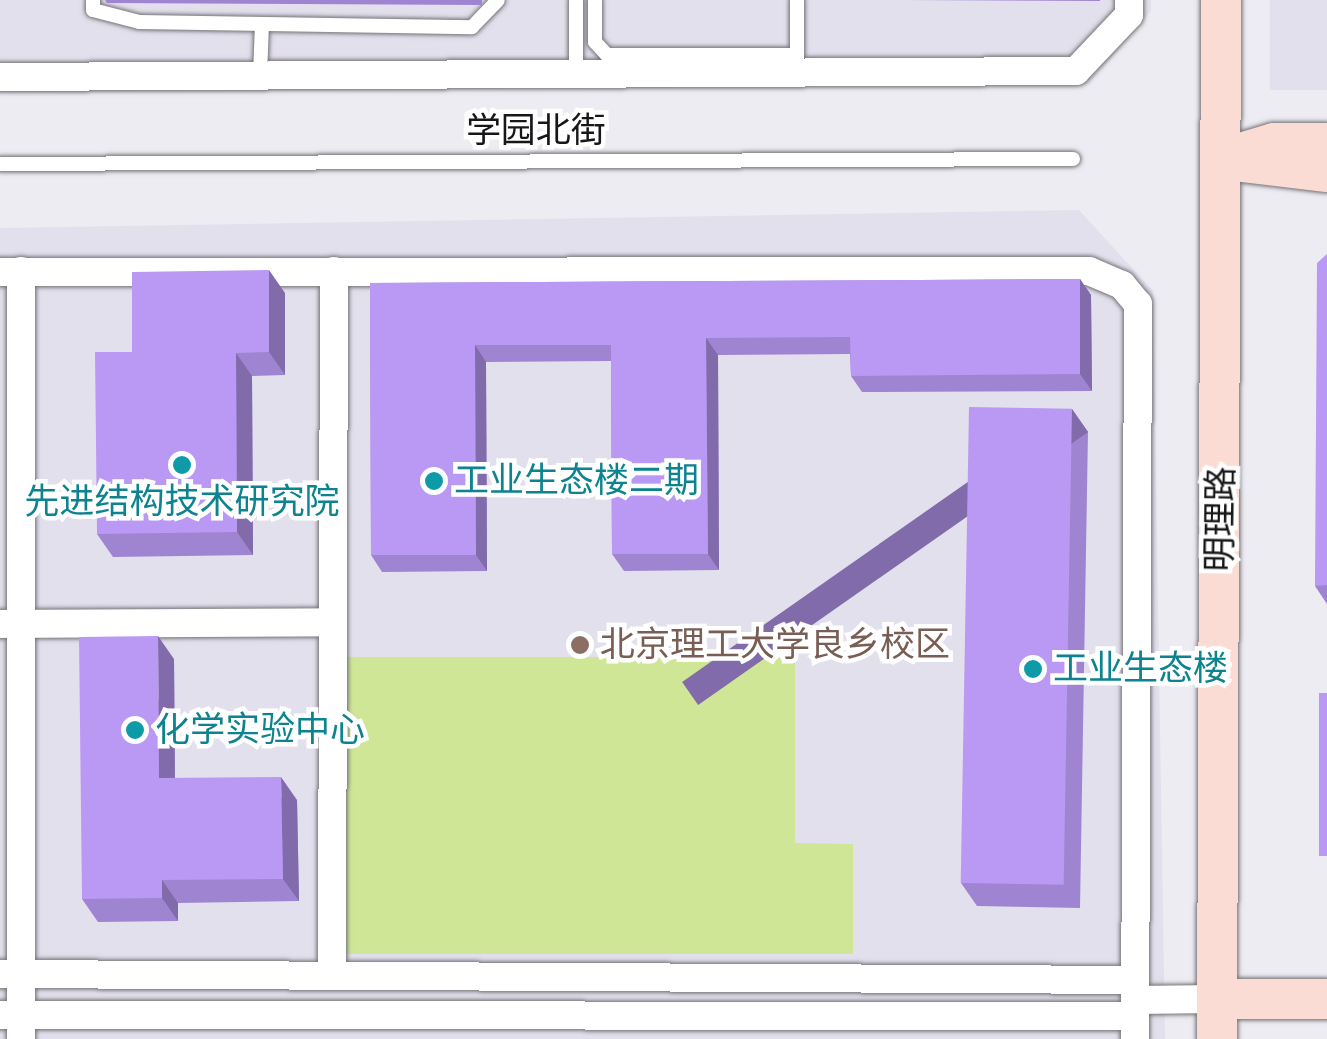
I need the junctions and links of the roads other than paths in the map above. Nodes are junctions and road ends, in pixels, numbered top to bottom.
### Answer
1 (93, 0) edge
2 (498, 0) edge
3 (576, 0) edge
4 (595, 0) edge
5 (797, 0) edge
6 (1128, 0) edge
7 (1220, 0) edge
8 (262, 24) junction
9 (797, 63) junction
10 (576, 74) junction
11 (260, 76) junction
12 (0, 77) edge
13 (1327, 143) edge
14 (1073, 159) dead end
15 (1221, 159) junction
16 (0, 164) edge
17 (1327, 172) edge
18 (11, 271) edge
19 (334, 271) junction
20 (333, 622) junction
21 (12, 624) edge
22 (11, 974) edge
23 (332, 976) junction
24 (608, 977) junction
25 (880, 979) junction
26 (1217, 999) junction
27 (1327, 999) edge
28 (1135, 1009) edge
29 (14, 1023) edge
30 (608, 1027) edge
31 (880, 1028) edge
32 (1217, 1039) edge

1 - 8 lane
2 - 8 lane
3 - 10 lane
4 - 9 lane
5 - 9 lane
6 - 9 street
7 - 15 street, 明理路
8 - 11 lane
9 - 10 street
10 - 11 street
11 - 12 street
13 - 15 street
14 - 16 lane, 学园北街
15 - 17 street
15 - 26 street, 明理路
18 - 19 street
18 - 21 street
19 - 20 street
19 - 28 street
20 - 21 street
20 - 23 street
21 - 22 street
22 - 23 street
22 - 29 street
23 - 24 street
24 - 25 street
24 - 30 street
25 - 28 street
25 - 31 street
26 - 27 street
26 - 28 street
26 - 32 street, 明理路
28 - 31 street
29 - 30 street
30 - 31 street

